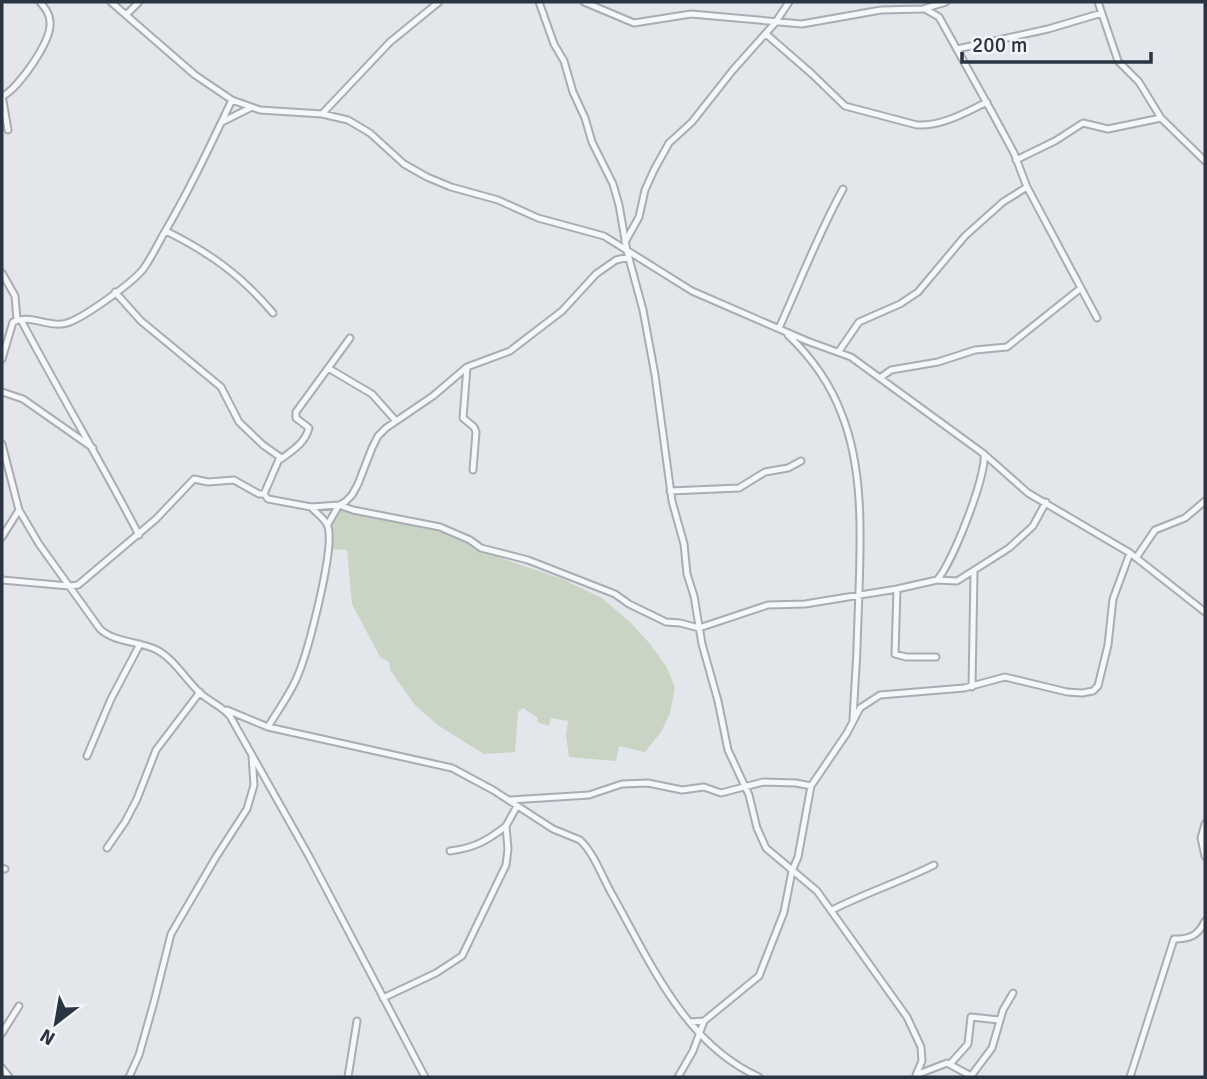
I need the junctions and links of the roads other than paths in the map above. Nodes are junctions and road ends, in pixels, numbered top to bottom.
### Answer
1 (40, 2) edge
2 (111, 2) edge
3 (139, 2) edge
4 (439, 2) edge
5 (539, 2) edge
6 (584, 2) edge
7 (789, 2) edge
8 (1098, 2) edge
9 (939, 3) edge
10 (925, 9) junction
11 (1102, 13) junction
12 (127, 15) junction
13 (939, 17) junction
14 (775, 23) junction
15 (766, 34) junction
16 (957, 49) junction
17 (2, 95) edge
18 (232, 100) junction
19 (987, 102) junction
20 (250, 108) junction
21 (322, 114) junction
22 (1161, 118) junction
23 (222, 122) junction
24 (8, 130) dead end
25 (1016, 160) junction
26 (1205, 161) edge
27 (1027, 187) junction
28 (843, 189) dead end
29 (166, 231) junction
30 (625, 242) junction
31 (628, 254) junction
32 (2, 273) edge
33 (1080, 288) junction
34 (115, 292) junction
35 (274, 313) dead end
36 (1097, 318) dead end
37 (19, 320) junction
38 (781, 329) junction
39 (350, 338) dead end
40 (839, 351) junction
41 (2, 359) edge
42 (467, 367) junction
43 (328, 368) junction
44 (880, 378) junction
45 (2, 392) edge
46 (396, 421) junction
47 (2, 444) edge
48 (95, 450) junction
49 (985, 454) junction
50 (3, 455) edge
51 (281, 458) junction
52 (801, 461) dead end
53 (473, 470) dead end
54 (670, 491) junction
55 (264, 494) junction
56 (1205, 501) edge
57 (1046, 502) junction
58 (339, 505) junction
59 (311, 507) junction
60 (19, 509) junction
61 (328, 524) junction
62 (139, 535) junction
63 (2, 537) edge
64 (1130, 553) junction
65 (1136, 558) junction
66 (974, 572) junction
67 (2, 580) edge
68 (937, 580) junction
69 (69, 586) junction
70 (897, 589) junction
71 (859, 594) junction
72 (1205, 611) edge
73 (699, 628) junction
74 (140, 644) junction
75 (936, 657) dead end
76 (972, 687) junction
77 (200, 692) junction
78 (224, 709) junction
79 (852, 722) junction
80 (268, 727) junction
81 (252, 753) junction
82 (87, 756) dead end
83 (746, 786) junction
84 (811, 786) junction
85 (508, 800) junction
86 (517, 806) junction
87 (1205, 824) edge
88 (506, 826) junction
89 (107, 848) dead end
90 (450, 851) dead end
91 (1205, 856) edge
92 (934, 865) dead end
93 (792, 871) junction
94 (832, 910) junction
95 (1205, 921) edge
96 (1013, 993) dead end
97 (383, 998) junction
98 (19, 1006) dead end
99 (999, 1020) junction
100 (357, 1021) dead end
101 (704, 1021) junction
102 (690, 1022) junction
103 (2, 1032) edge
104 (701, 1033) junction
105 (922, 1061) junction
106 (951, 1063) junction
107 (2, 1068) edge
108 (933, 1068) junction
109 (915, 1076) edge
110 (973, 1076) edge
111 (9, 1077) edge
112 (129, 1077) edge
113 (348, 1077) edge
114 (425, 1077) edge
115 (678, 1077) edge
116 (759, 1077) edge
117 (1130, 1077) edge

1 - 17 street
2 - 12 street
3 - 12 street
4 - 21 street
5 - 30 street
6 - 14 street
7 - 14 street
8 - 11 street
9 - 10 street
9 - 13 street
10 - 13 street
10 - 14 street
11 - 16 street
11 - 22 street
12 - 18 street
13 - 16 street
14 - 15 street
15 - 19 street
15 - 30 street
16 - 19 street
17 - 24 street
18 - 20 street
18 - 23 street
19 - 25 street
20 - 21 street
20 - 23 street
21 - 31 street
22 - 25 street
22 - 26 street
23 - 29 street
25 - 27 street
27 - 33 street
27 - 40 street
28 - 38 street
29 - 34 street
29 - 35 street
30 - 31 street
31 - 38 street
31 - 42 street
31 - 54 street
32 - 37 street
33 - 36 street
33 - 44 street
34 - 37 street
34 - 51 street
37 - 41 street
37 - 48 street
38 - 40 street
38 - 71 street
39 - 43 street
40 - 44 street
42 - 46 street
42 - 53 street
43 - 46 street
43 - 51 street
44 - 49 street
45 - 48 street
46 - 58 street
47 - 50 street
48 - 62 street
49 - 57 street
49 - 68 street
50 - 60 street
51 - 55 street
52 - 54 street
54 - 73 street
55 - 59 street
55 - 62 street
56 - 65 street
57 - 64 street
57 - 66 street
58 - 59 street
58 - 61 street
58 - 73 street
59 - 61 street
60 - 63 street
60 - 69 street
61 - 80 street
62 - 69 street
64 - 65 street
64 - 76 street
65 - 72 street
66 - 68 street
66 - 76 street
67 - 69 street
68 - 70 street
69 - 74 street
70 - 71 street
70 - 75 street
71 - 73 street
71 - 79 street
73 - 83 street
74 - 77 street
74 - 82 street
76 - 79 street
77 - 78 street
77 - 89 street
78 - 80 street
78 - 81 street
79 - 84 street
80 - 85 street
81 - 97 street
81 - 112 street
83 - 84 street
83 - 85 street
83 - 93 street
84 - 93 street
85 - 86 street
86 - 88 street
86 - 102 street
87 - 91 street
88 - 90 street
88 - 97 street
92 - 94 street
93 - 94 street
93 - 101 street
94 - 105 street
95 - 117 street
96 - 99 street
97 - 114 street
98 - 103 street
99 - 106 street
99 - 110 street
100 - 113 street
101 - 102 street
101 - 104 street
102 - 104 street
104 - 115 street
104 - 116 street
105 - 108 street
105 - 109 street
106 - 108 street
106 - 110 street
107 - 111 street
108 - 109 street

